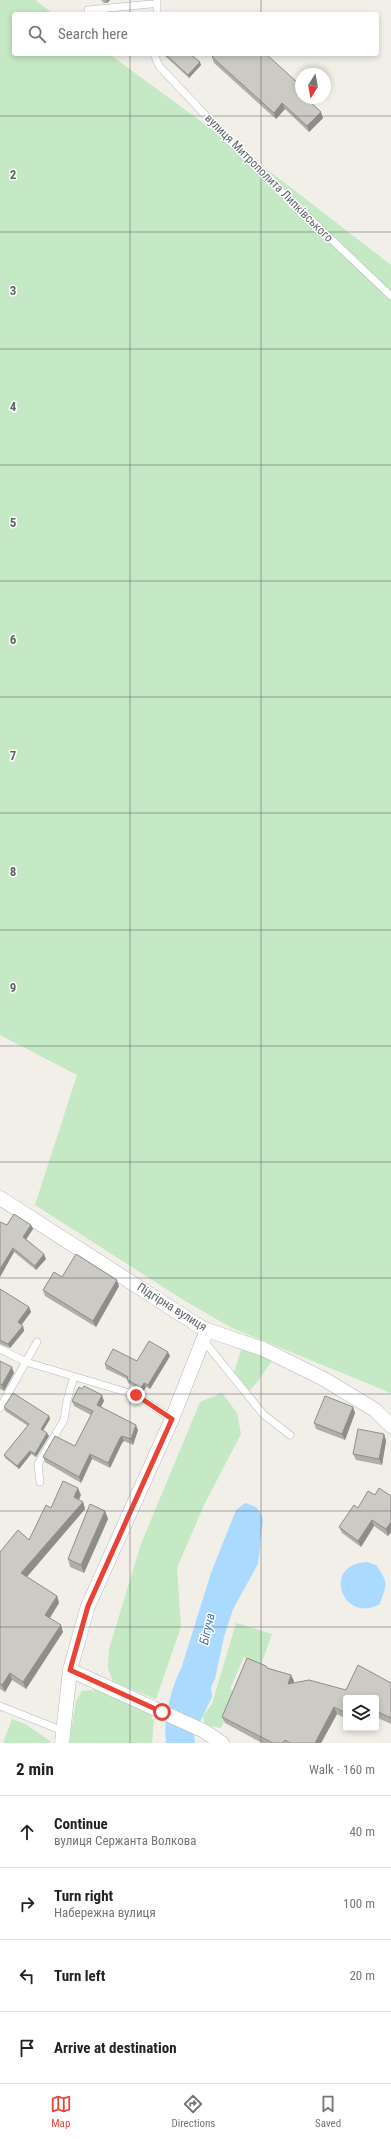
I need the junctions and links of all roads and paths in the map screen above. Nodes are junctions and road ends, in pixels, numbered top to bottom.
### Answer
1 (154, 2) edge
2 (88, 10) dead end
3 (157, 12) edge
4 (155, 56) edge
5 (391, 296) edge
6 (0, 1198) edge
7 (205, 1335) junction
8 (37, 1342) dead end
9 (0, 1349) edge
10 (26, 1362) junction
11 (74, 1376) junction
12 (0, 1408) edge
13 (172, 1419) junction
14 (391, 1426) edge
15 (290, 1435) dead end
16 (40, 1482) dead end
17 (70, 1670) junction
18 (0, 1706) edge
19 (62, 1737) edge
20 (222, 1743) edge

1 - 2 lane
1 - 3 lane
4 - 5 lane, вулиця Митрополита Липківського
6 - 7 street, Підгірна вулиця
7 - 13 street
7 - 14 street, Підгірна вулиця
7 - 15 lane
8 - 10 lane
9 - 10 lane
10 - 11 lane
10 - 12 lane
11 - 13 lane
11 - 16 lane
13 - 17 street
17 - 19 street
17 - 20 street
18 - 19 lane

